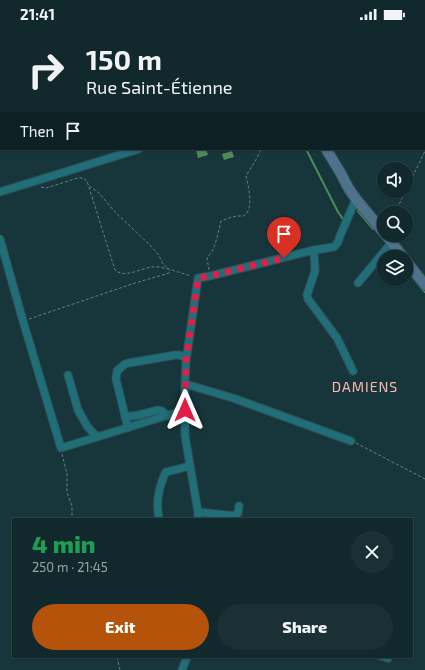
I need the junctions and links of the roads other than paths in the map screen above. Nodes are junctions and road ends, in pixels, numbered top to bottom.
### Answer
1 (136, 150) edge
2 (327, 150) edge
3 (0, 192) edge
4 (356, 199) junction
5 (377, 225) edge
6 (0, 238) edge
7 (384, 242) edge
8 (391, 242) edge
9 (314, 250) junction
10 (397, 250) edge
11 (413, 269) edge
12 (358, 283) dead end
13 (425, 284) edge
14 (186, 358) junction
15 (353, 371) dead end
16 (68, 375) dead end
17 (185, 384) junction
18 (185, 410) junction
19 (166, 416) junction
20 (125, 417) junction
21 (128, 428) junction
22 (97, 437) junction
23 (351, 441) road end
24 (190, 466) junction
25 (239, 506) dead end
26 (198, 515) edge
27 (159, 518) edge
28 (187, 658) edge
29 (182, 670) edge

1 - 3 street
2 - 4 street
4 - 5 street
4 - 9 street
6 - 22 street
7 - 12 street
8 - 10 street
9 - 14 street
9 - 15 street
11 - 13 street
14 - 17 street
14 - 20 street
16 - 22 street
17 - 18 street
17 - 23 street
18 - 19 street
18 - 24 street
19 - 20 street
19 - 21 street
20 - 21 street
21 - 22 street
24 - 26 street
24 - 27 street
25 - 26 street
28 - 29 street

